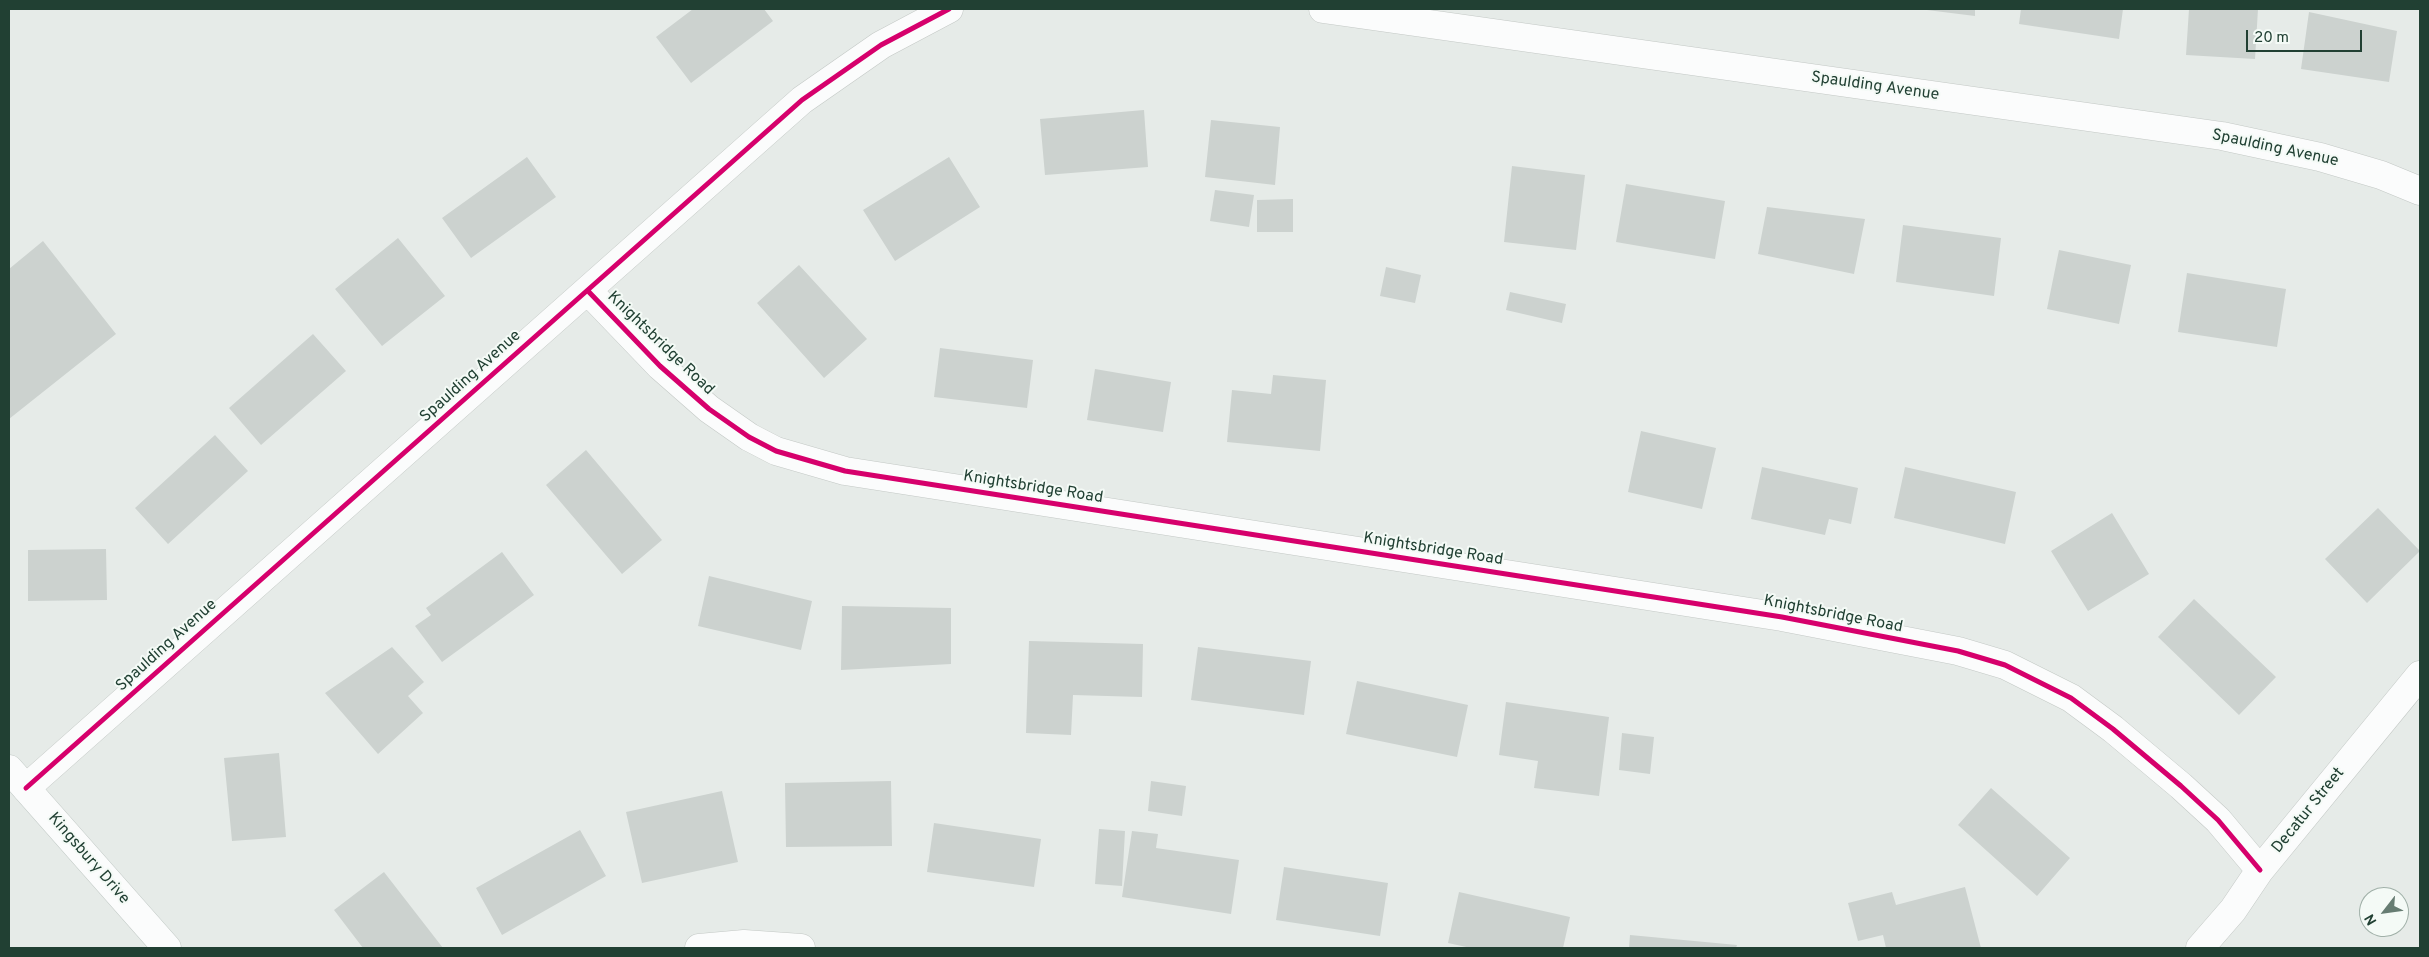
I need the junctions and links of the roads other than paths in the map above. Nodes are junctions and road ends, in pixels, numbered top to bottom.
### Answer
1 (949, 9) edge
2 (1323, 9) edge
3 (2420, 191) edge
4 (588, 291) junction
5 (2420, 675) edge
6 (17, 778) edge
7 (2260, 870) junction
8 (167, 948) edge
9 (699, 948) edge
10 (801, 948) edge
11 (2200, 948) edge

1 - 4 street, Spaulding Avenue
2 - 3 street, Spaulding Avenue
4 - 6 street, Spaulding Avenue
4 - 7 street, Knightsbridge Road
5 - 7 street, Decatur Street
6 - 8 street, Kingsbury Drive
7 - 11 street, Decatur Street
9 - 10 street

